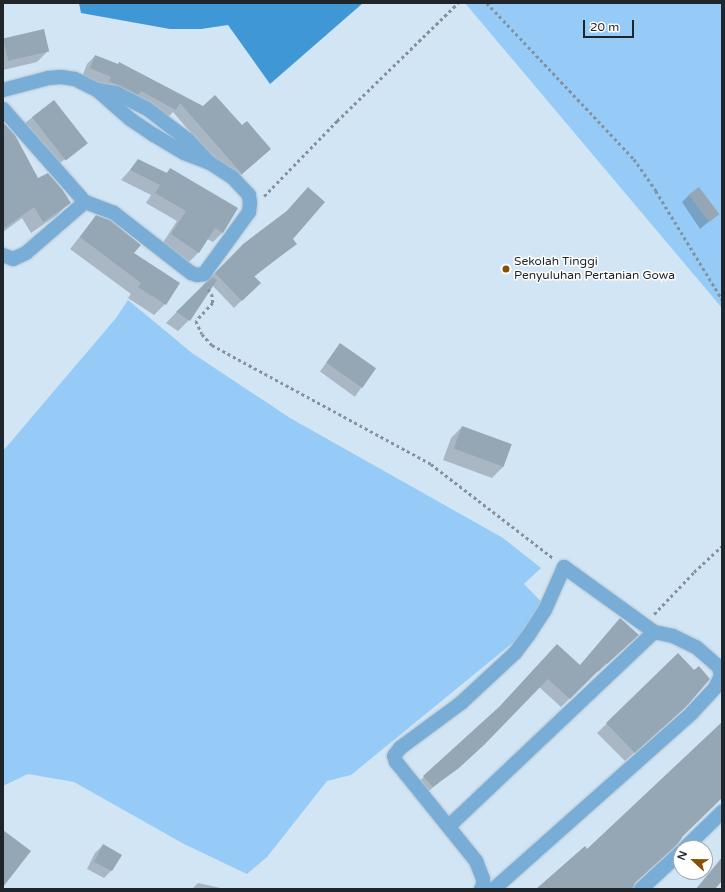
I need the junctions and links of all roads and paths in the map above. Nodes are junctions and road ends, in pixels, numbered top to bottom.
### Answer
1 (458, 3) edge
2 (487, 3) edge
3 (3, 90) edge
4 (3, 109) edge
5 (85, 202) junction
6 (249, 212) junction
7 (3, 255) edge
8 (197, 275) junction
9 (722, 299) edge
10 (722, 546) edge
11 (564, 567) junction
12 (649, 628) junction
13 (722, 812) edge
14 (449, 826) junction
15 (693, 840) edge
16 (673, 859) edge
17 (486, 888) edge
18 (641, 889) edge

1 - 6 path
2 - 9 path
3 - 6 street
4 - 5 street
5 - 7 street
5 - 8 street
6 - 8 street
8 - 11 path
10 - 12 path
11 - 12 street
11 - 14 street
12 - 14 street
12 - 17 street
13 - 15 street
14 - 17 street
16 - 18 street

